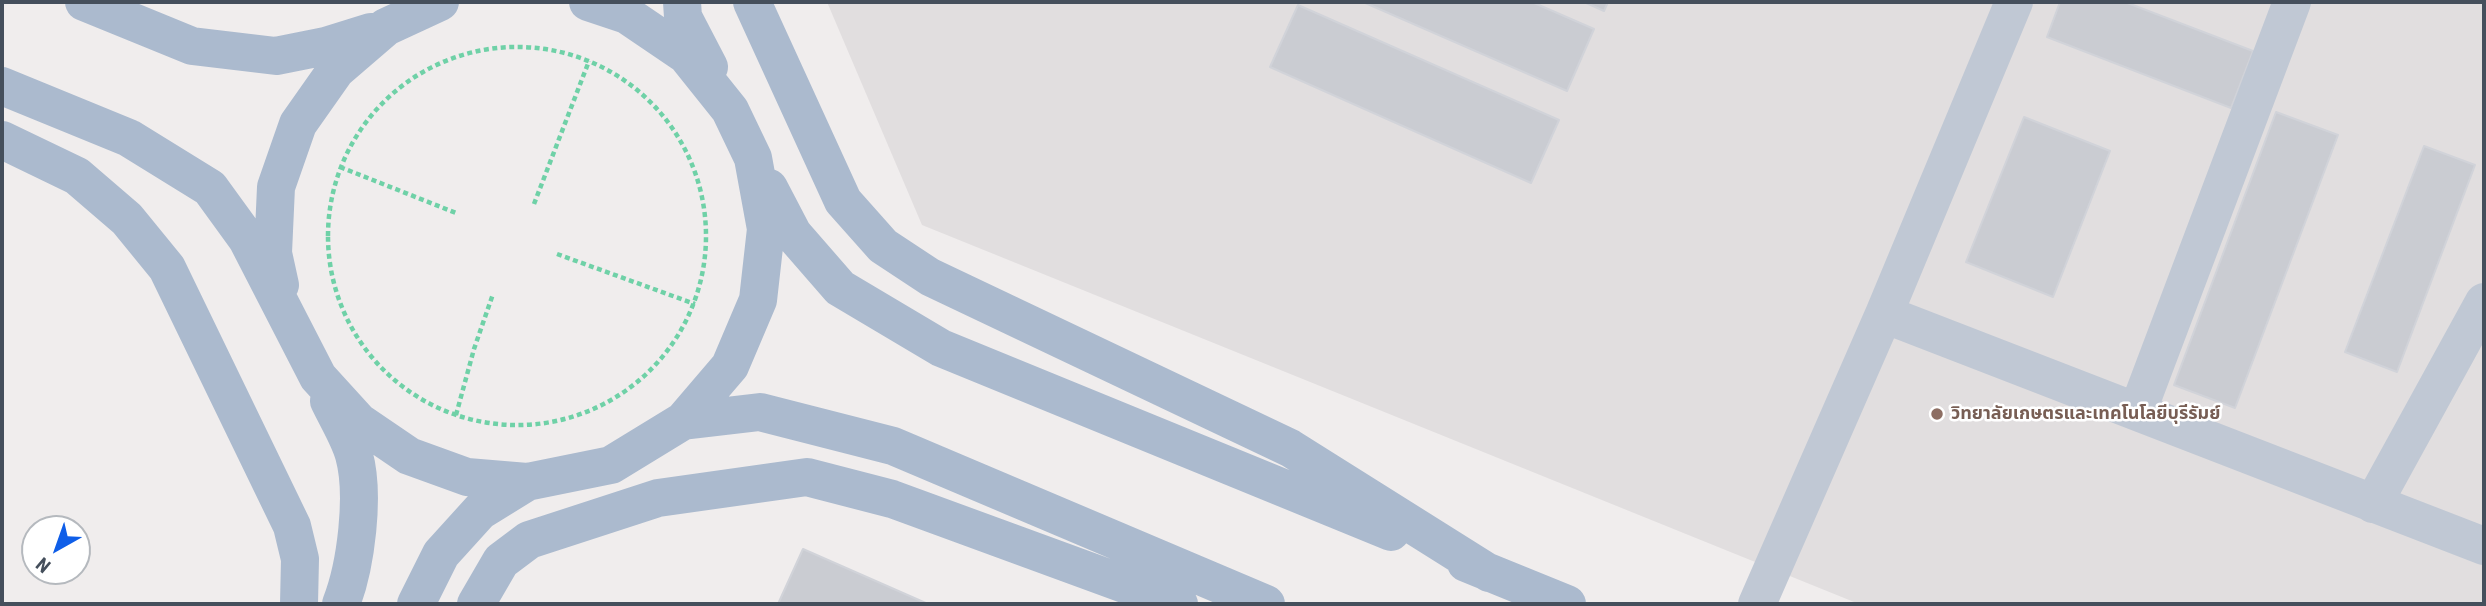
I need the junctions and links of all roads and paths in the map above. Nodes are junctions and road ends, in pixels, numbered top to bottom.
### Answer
1 (84, 2) edge
2 (440, 2) edge
3 (588, 2) edge
4 (681, 2) edge
5 (752, 2) edge
6 (2014, 2) edge
7 (2292, 2) edge
8 (386, 27) junction
9 (589, 60) junction
10 (2, 86) edge
11 (730, 110) junction
12 (2, 140) edge
13 (753, 158) junction
14 (340, 167) junction
15 (534, 204) dead end
16 (456, 214) dead end
17 (557, 254) dead end
18 (494, 294) dead end
19 (2484, 302) edge
20 (695, 304) junction
21 (1884, 314) junction
22 (287, 318) junction
23 (318, 377) junction
24 (2138, 411) junction
25 (456, 415) junction
26 (683, 421) junction
27 (527, 482) junction
28 (2373, 504) junction
29 (2484, 545) edge
30 (1489, 573) junction
31 (299, 604) edge
32 (341, 604) edge
33 (416, 604) edge
34 (476, 604) edge
35 (1179, 604) edge
36 (1266, 604) edge
37 (1567, 604) edge
38 (1757, 604) edge

1 - 8 main road
2 - 8 main road
3 - 11 main road
4 - 11 main road
5 - 30 main road
6 - 21 lane
7 - 24 lane
8 - 22 main road
9 - 14 path
9 - 15 path
9 - 20 path
10 - 22 main road
11 - 13 main road
12 - 31 main road
13 - 26 main road
13 - 30 main road
14 - 16 path
14 - 25 path
17 - 20 path
18 - 25 path
19 - 28 lane
20 - 25 path
21 - 24 lane
21 - 38 lane
22 - 23 main road
23 - 27 main road
23 - 32 main road
24 - 28 lane
26 - 27 main road
26 - 36 main road
27 - 33 main road
28 - 29 lane
30 - 37 main road
34 - 35 main road

